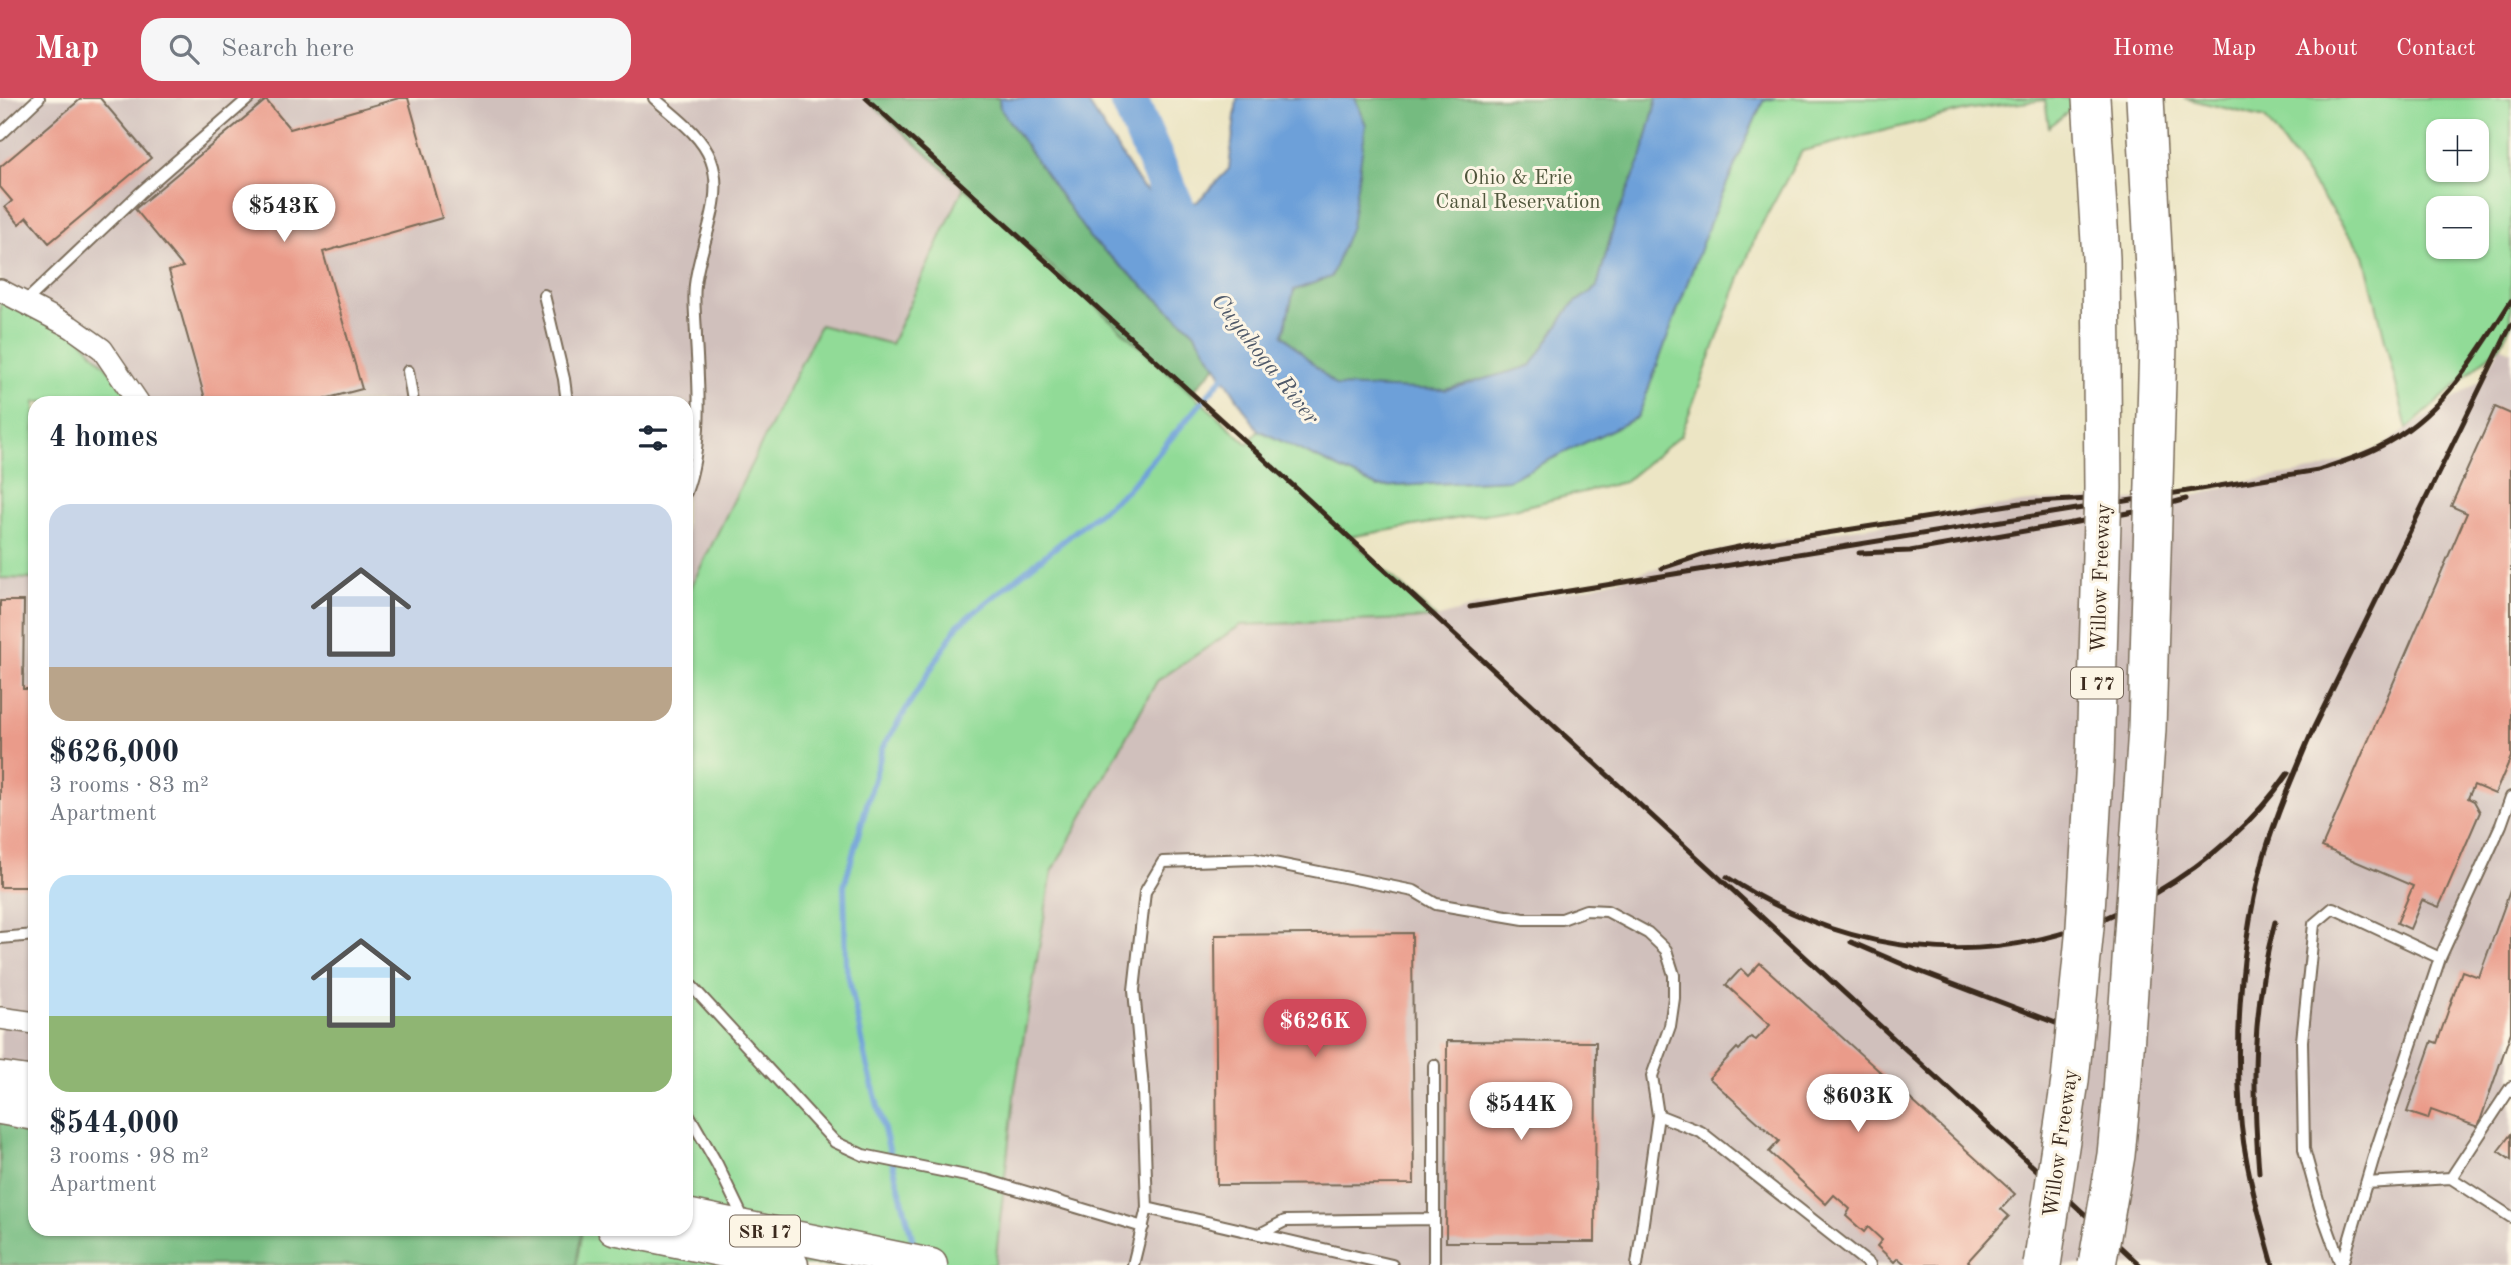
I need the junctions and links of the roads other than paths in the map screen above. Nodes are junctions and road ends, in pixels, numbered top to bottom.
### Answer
1 (39, 98) edge
2 (249, 98) edge
3 (654, 98) edge
4 (2091, 98) edge
5 (2145, 98) edge
6 (0, 135) edge
7 (0, 290) edge
8 (544, 295) dead end
9 (24, 303) junction
10 (408, 371) dead end
11 (134, 396) edge
12 (413, 396) edge
13 (566, 396) edge
14 (693, 458) edge
15 (2511, 797) edge
16 (28, 936) edge
17 (0, 938) edge
18 (2440, 958) junction
19 (693, 989) edge
20 (0, 1018) edge
21 (28, 1022) edge
22 (1434, 1065) dead end
23 (0, 1078) edge
24 (28, 1082) edge
25 (2511, 1087) edge
26 (0, 1108) edge
27 (28, 1113) edge
28 (1658, 1115) junction
29 (693, 1122) edge
30 (2451, 1178) junction
31 (2366, 1183) junction
32 (1147, 1208) junction
33 (693, 1217) edge
34 (2511, 1217) edge
35 (1433, 1219) junction
36 (1143, 1227) junction
37 (1259, 1234) junction
38 (693, 1236) edge
39 (746, 1241) junction
40 (792, 1265) edge
41 (931, 1265) edge
42 (1133, 1265) edge
43 (1392, 1265) edge
44 (1434, 1265) edge
45 (1637, 1265) edge
46 (1870, 1265) edge
47 (2042, 1265) edge
48 (2099, 1265) edge
49 (2342, 1265) edge

1 - 6 lane
2 - 9 lane
3 - 14 lane
4 - 47 highway, Willow Freeway / I 77, bridge
5 - 48 highway, I 77, bridge
7 - 9 street
8 - 13 lane
9 - 11 street
10 - 12 lane
15 - 18 lane
16 - 17 lane
18 - 31 lane
18 - 49 lane
19 - 36 lane
20 - 21 street
22 - 35 lane
23 - 24 main road
25 - 30 lane
26 - 27 main road
28 - 32 lane
28 - 45 lane
28 - 46 lane
29 - 39 lane
30 - 31 lane
30 - 34 lane
31 - 49 lane
32 - 36 lane
32 - 37 lane
33 - 39 main road, SR 17
35 - 37 lane
35 - 44 lane
36 - 42 lane
37 - 43 lane
38 - 39 main road, SR 17
39 - 40 main road, SR 17
39 - 41 main road, SR 17

